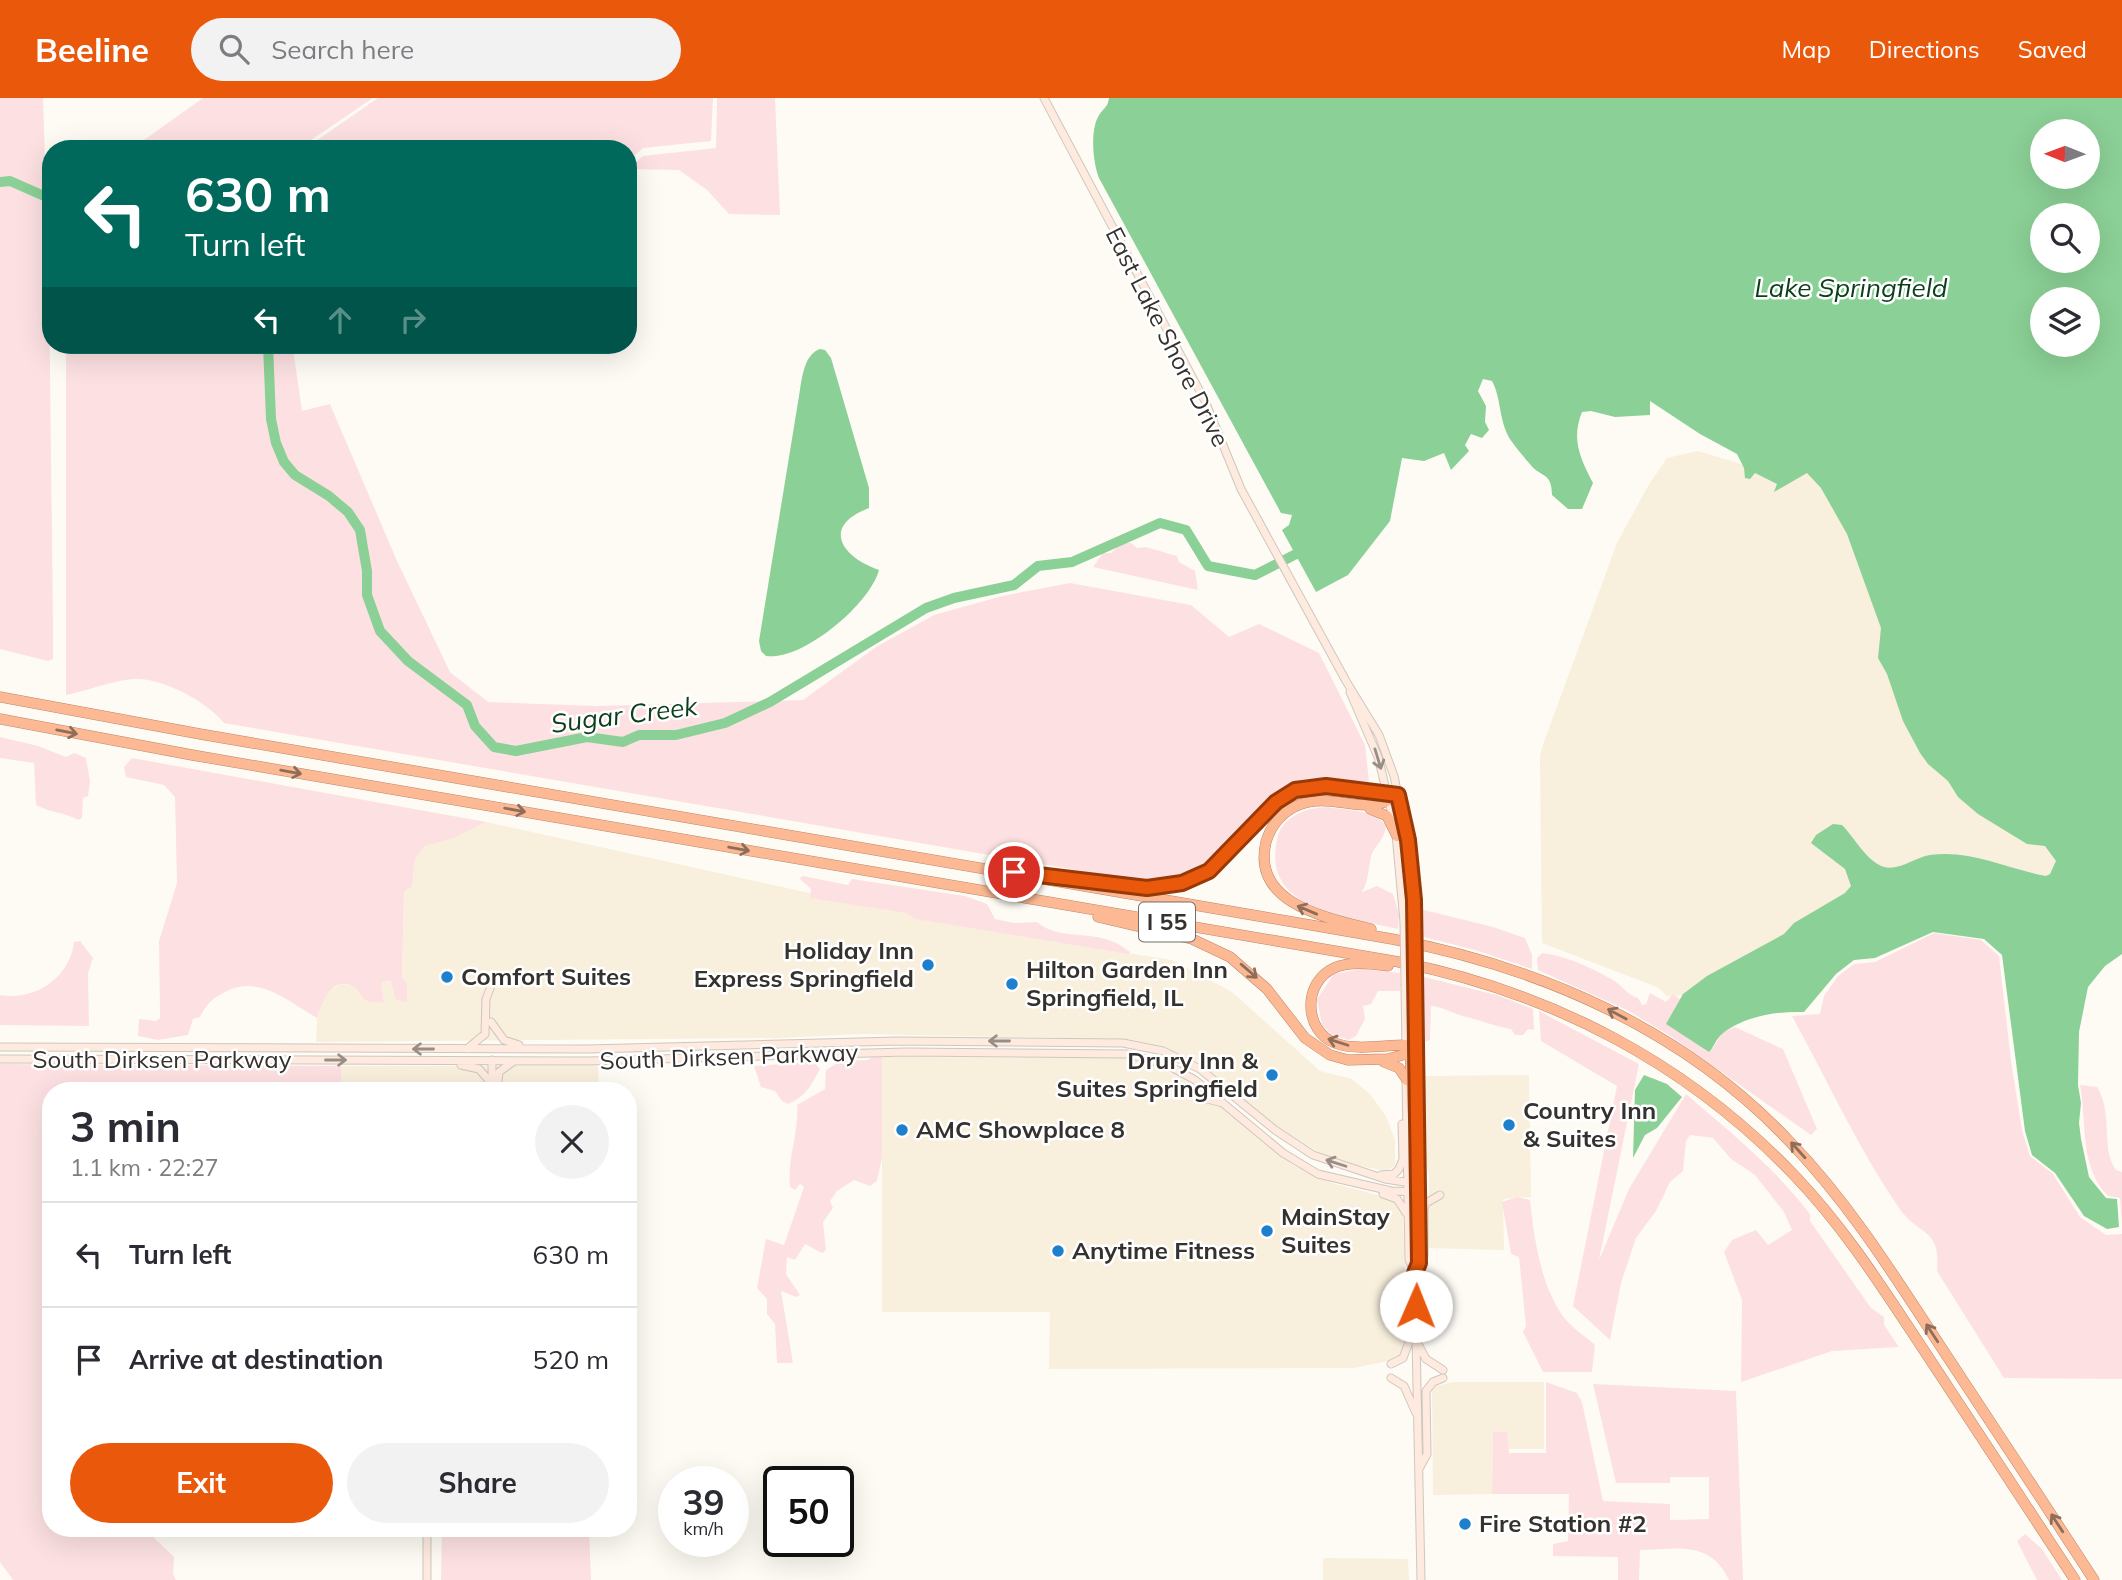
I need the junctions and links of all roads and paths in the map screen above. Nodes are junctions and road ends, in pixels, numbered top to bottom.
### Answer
1 (1044, 98) edge
2 (0, 697) edge
3 (0, 719) edge
4 (1392, 796) junction
5 (1325, 800) junction
6 (1396, 836) junction
7 (989, 870) junction
8 (1023, 897) junction
9 (1466, 955) junction
10 (491, 986) dead end
11 (1496, 986) junction
12 (491, 1022) dead end
13 (1416, 1036) junction
14 (1305, 1038) junction
15 (0, 1045) edge
16 (466, 1049) junction
17 (558, 1049) junction
18 (1407, 1049) junction
19 (0, 1059) edge
20 (419, 1060) junction
21 (492, 1060) junction
22 (516, 1061) junction
23 (1406, 1080) junction
24 (489, 1082) edge
25 (494, 1082) edge
26 (496, 1082) edge
27 (1207, 1099) dead end
28 (1226, 1104) junction
29 (1407, 1104) junction
30 (1417, 1137) junction
31 (1379, 1175) junction
32 (1329, 1177) junction
33 (1408, 1187) junction
34 (1419, 1188) junction
35 (1440, 1195) dead end
36 (1409, 1219) junction
37 (1419, 1263) junction
38 (1415, 1273) junction
39 (1416, 1325) junction
40 (1416, 1342) junction
41 (1391, 1364) dead end
42 (1391, 1378) dead end
43 (1418, 1420) junction
44 (1418, 1471) junction
45 (427, 1537) edge
46 (427, 1580) edge
47 (1420, 1580) edge
48 (2075, 1580) edge
49 (2094, 1580) edge

1 - 4 main road, East Lake Shore Drive
2 - 7 highway, I 55
3 -> 8 highway, I 55
4 - 5 highway
4 - 6 main road
4 - 7 highway
4 - 13 main road, bridge
5 - 6 highway
9 -> 5 highway
6 - 18 main road, bridge
7 - 9 highway, I 55
8 - 11 highway, I 55
8 -> 14 highway
49 -> 9 highway, I 55
10 - 16 main road
18 -> 11 highway
11 - 48 highway, I 55
12 - 17 main road
13 - 18 highway
13 - 30 main road
14 - 18 highway
14 - 23 highway
16 -> 15 main road, South Dirksen Parkway
16 - 17 main road, South Dirksen Parkway
31 -> 17 main road, South Dirksen Parkway
18 - 23 main road
18 - 30 highway
19 -> 20 main road, South Dirksen Parkway
20 - 21 main road, South Dirksen Parkway
20 - 24 main road
21 - 22 main road, South Dirksen Parkway
21 - 25 main road
22 - 26 main road
22 - 28 main road, South Dirksen Parkway
23 - 29 main road
27 - 28 main road
28 - 32 main road, South Dirksen Parkway
29 - 31 main road
29 - 33 main road
30 - 34 main road
31 - 33 main road, South Dirksen Parkway
32 - 33 main road, South Dirksen Parkway
32 - 36 main road
33 - 34 main road, South Dirksen Parkway
33 - 36 main road
34 - 37 main road
35 - 37 main road
36 - 38 main road
37 - 38 main road
38 - 39 main road
39 - 40 main road
39 - 41 main road
40 - 43 main road
40 - 44 main road
42 - 43 main road
43 - 44 main road
44 - 47 main road
45 - 46 main road

